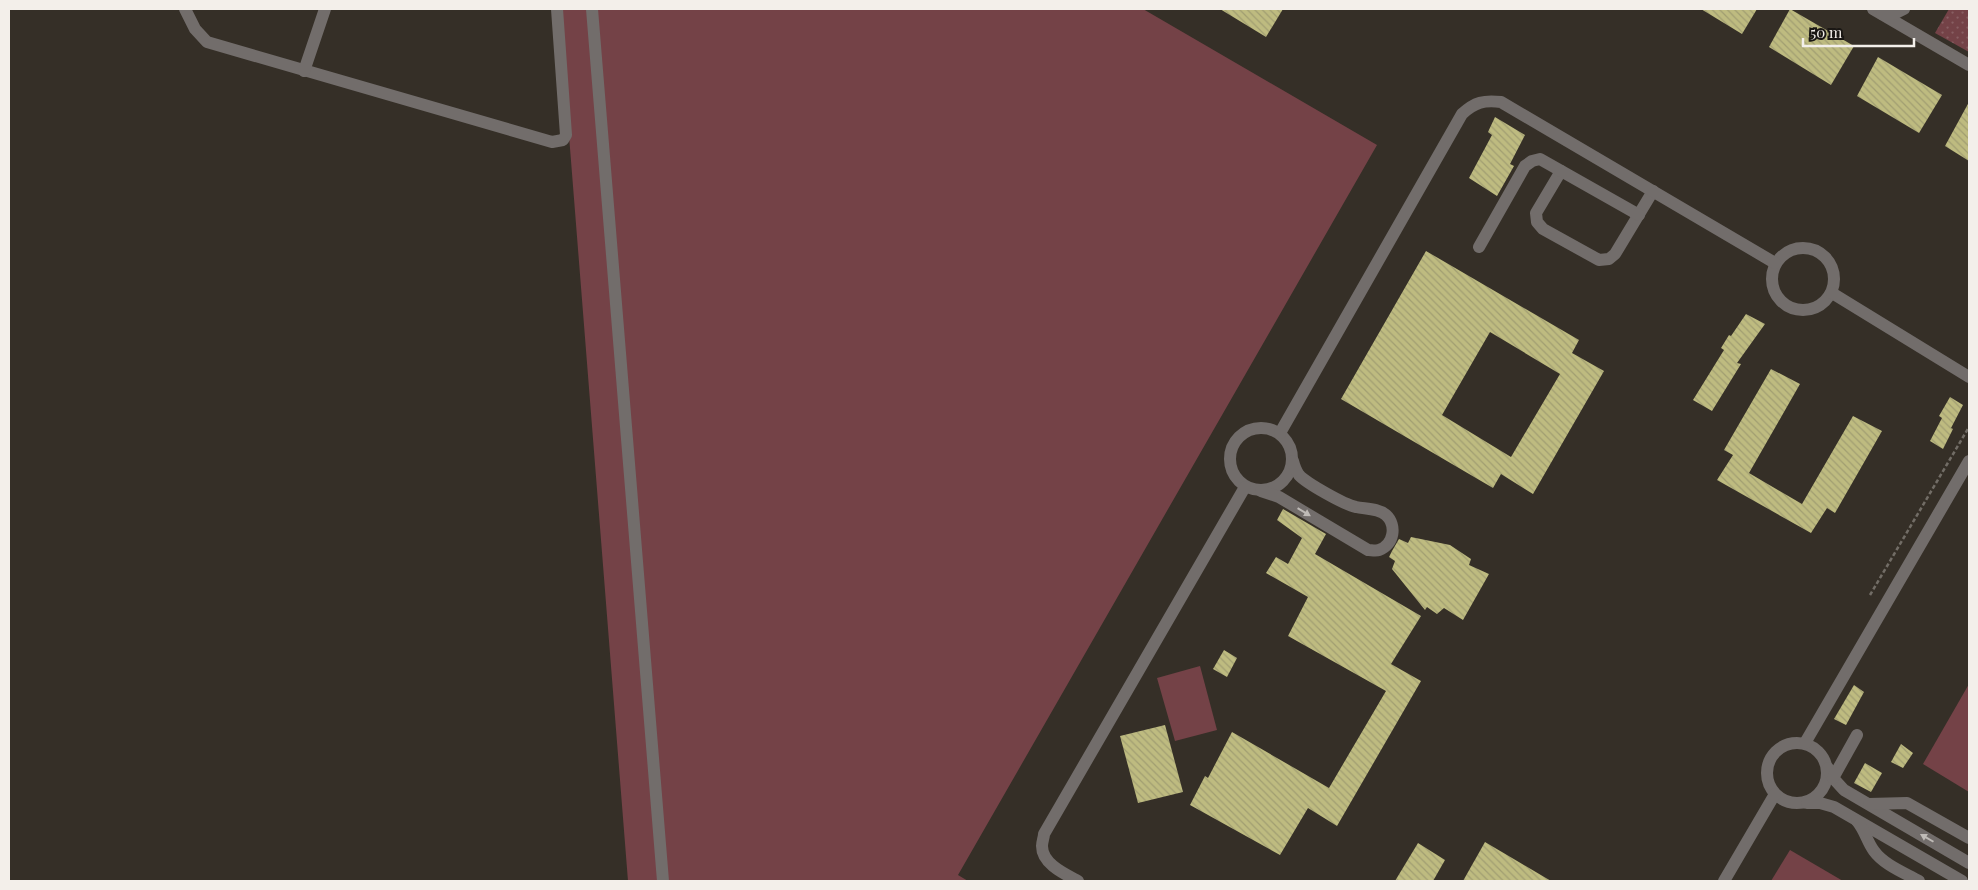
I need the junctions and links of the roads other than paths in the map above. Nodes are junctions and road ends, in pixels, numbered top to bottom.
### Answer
1 (185, 9) edge
2 (325, 9) edge
3 (557, 9) edge
4 (592, 9) edge
5 (1905, 9) edge
6 (1877, 11) edge
7 (1910, 30) junction
8 (1969, 65) edge
9 (304, 71) junction
10 (1561, 170) junction
11 (1653, 191) junction
12 (1639, 215) junction
13 (1479, 247) dead end
14 (1775, 264) junction
15 (1832, 293) junction
16 (1969, 376) edge
17 (1280, 433) junction
18 (1292, 461) junction
19 (1969, 461) edge
20 (1245, 487) junction
21 (1261, 490) junction
22 (1857, 735) dead end
23 (1805, 744) junction
24 (1826, 762) junction
25 (1833, 778) junction
26 (1775, 794) junction
27 (1863, 800) junction
28 (1804, 803) junction
29 (1853, 817) junction
30 (1969, 838) edge
31 (1969, 863) edge
32 (663, 881) edge
33 (1078, 881) edge
34 (1724, 881) edge
35 (1920, 881) edge
36 (1962, 881) edge

1 - 9 street
2 - 9 street
3 - 9 street
4 - 32 street
5 - 6 street
5 - 7 street
6 - 7 street
7 - 8 street
10 - 12 street
10 - 12 street
10 - 13 street
11 - 12 street
11 - 14 street
11 - 17 street
14 - 15 street
14 - 15 street
15 - 16 street
17 - 18 street
17 - 20 street
18 - 21 street
21 -> 18 street
19 - 23 street
20 - 21 street
20 - 33 street
22 - 25 street
23 - 24 street
23 - 26 street
24 - 25 street
24 - 28 street
25 - 27 street
26 - 28 street
26 - 34 street
27 - 30 street
31 -> 27 street
28 - 29 street
29 - 35 street
29 - 36 street

